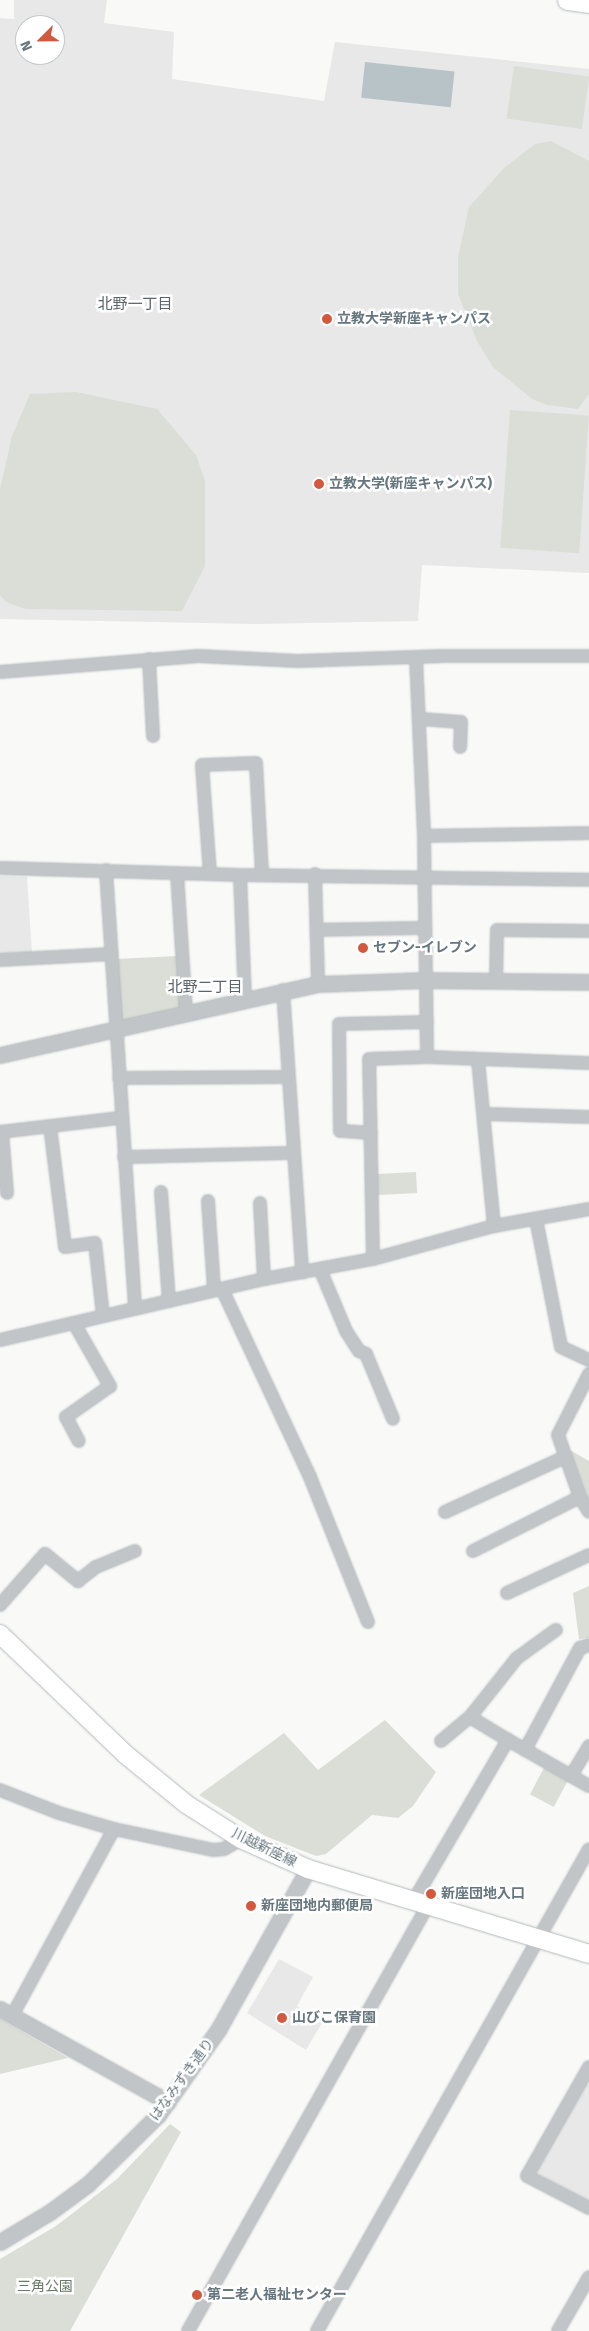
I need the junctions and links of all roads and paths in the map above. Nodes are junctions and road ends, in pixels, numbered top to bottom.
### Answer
1 (589, 656) edge
2 (416, 658) junction
3 (149, 659) junction
4 (0, 672) edge
5 (420, 719) junction
6 (154, 736) dead end
7 (460, 747) dead end
8 (589, 833) edge
9 (424, 836) junction
10 (0, 868) edge
11 (106, 870) junction
12 (177, 873) junction
13 (210, 874) junction
14 (315, 874) junction
15 (262, 875) junction
16 (240, 876) junction
17 (425, 877) junction
18 (589, 880) edge
19 (425, 928) junction
20 (316, 930) junction
21 (589, 930) edge
22 (111, 954) junction
23 (0, 960) edge
24 (425, 980) junction
25 (496, 982) junction
26 (589, 982) edge
27 (318, 984) junction
28 (283, 990) junction
29 (245, 998) junction
30 (186, 1011) junction
31 (427, 1022) junction
32 (116, 1028) junction
33 (0, 1055) edge
34 (426, 1057) junction
35 (478, 1060) junction
36 (589, 1063) edge
37 (287, 1077) junction
38 (119, 1078) junction
39 (484, 1114) junction
40 (120, 1118) junction
41 (589, 1118) edge
42 (50, 1126) junction
43 (1, 1132) edge
44 (371, 1133) junction
45 (292, 1153) junction
46 (124, 1157) junction
47 (161, 1192) dead end
48 (7, 1193) dead end
49 (208, 1201) dead end
50 (260, 1204) dead end
51 (589, 1209) edge
52 (536, 1218) junction
53 (494, 1226) junction
54 (373, 1259) junction
55 (320, 1270) junction
56 (302, 1272) junction
57 (264, 1279) junction
58 (218, 1289) junction
59 (169, 1301) junction
60 (135, 1308) junction
61 (104, 1315) junction
62 (74, 1323) junction
63 (0, 1340) edge
64 (589, 1360) edge
65 (589, 1374) edge
66 (393, 1419) dead end
67 (80, 1441) dead end
68 (565, 1457) junction
69 (580, 1498) junction
70 (445, 1512) dead end
71 (589, 1512) edge
72 (135, 1551) dead end
73 (473, 1551) dead end
74 (589, 1555) edge
75 (507, 1593) dead end
76 (0, 1605) edge
77 (368, 1622) dead end
78 (556, 1630) dead end
79 (0, 1634) edge
80 (589, 1644) edge
81 (470, 1717) junction
82 (508, 1740) junction
83 (441, 1741) dead end
84 (589, 1746) edge
85 (525, 1750) junction
86 (571, 1776) junction
87 (589, 1786) edge
88 (0, 1790) edge
89 (114, 1829) junction
90 (241, 1839) junction
91 (589, 1849) edge
92 (308, 1869) junction
93 (422, 1902) junction
94 (539, 1937) junction
95 (589, 1954) edge
96 (6, 2012) edge
97 (589, 2067) edge
98 (168, 2102) junction
99 (589, 2208) edge
100 (0, 2242) edge
101 (589, 2277) edge
102 (188, 2331) edge
103 (317, 2331) edge
104 (558, 2331) edge

1 - 2 street
2 - 3 street
2 - 5 street
3 - 4 street
3 - 6 street
5 - 7 street
5 - 9 street
8 - 9 street
9 - 17 street
10 - 11 street
11 - 12 street
11 - 22 street
12 - 13 street
12 - 30 street
13 - 15 street
13 - 16 street
14 - 15 street
14 - 17 street
14 - 20 street
15 - 16 street
16 - 29 street
17 - 18 street
17 - 19 street
19 - 20 street
19 - 24 street
20 - 27 street
21 - 25 street
22 - 23 street
22 - 32 street
24 - 25 street
24 - 27 street
24 - 31 street
25 - 26 street
27 - 28 street
28 - 29 street
28 - 37 street
29 - 30 street
30 - 32 street
31 - 34 street
31 - 44 street
32 - 33 street
32 - 38 street
34 - 35 street
34 - 44 street
35 - 36 street
35 - 39 street
37 - 38 street
37 - 45 street
38 - 40 street
39 - 41 street
39 - 53 street
40 - 42 street
40 - 46 street
42 - 43 street
42 - 61 street
43 - 48 street
44 - 54 street
45 - 46 street
45 - 56 street
46 - 60 street
47 - 59 street
49 - 58 street
50 - 57 street
51 - 52 street
52 - 53 street
52 - 64 street
53 - 54 street
54 - 55 street
55 - 56 street
55 - 66 street
56 - 57 street
57 - 58 street
58 - 59 street
58 - 77 street
59 - 60 street
60 - 61 street
61 - 62 street
62 - 63 street
62 - 67 street
65 - 68 street
68 - 69 street
68 - 70 street
69 - 71 street
69 - 73 street
72 - 76 street
74 - 75 street
78 - 81 street
79 - 90 main road, 川越新座線
80 - 85 street
81 - 82 street
81 - 83 street
82 - 85 street
82 - 93 street
84 - 86 street
85 - 86 street
86 - 87 street
88 - 89 street
89 - 90 street
89 - 96 street
90 - 92 main road, 川越新座線
91 - 94 street
92 - 93 main road, 川越新座線
92 - 98 street, はなみずき通り
93 - 94 main road, 川越新座線
93 - 102 street
94 - 95 main road, 川越新座線
94 - 103 street
96 - 98 street
97 - 99 street
98 - 100 street, はなみずき通り
101 - 104 street

